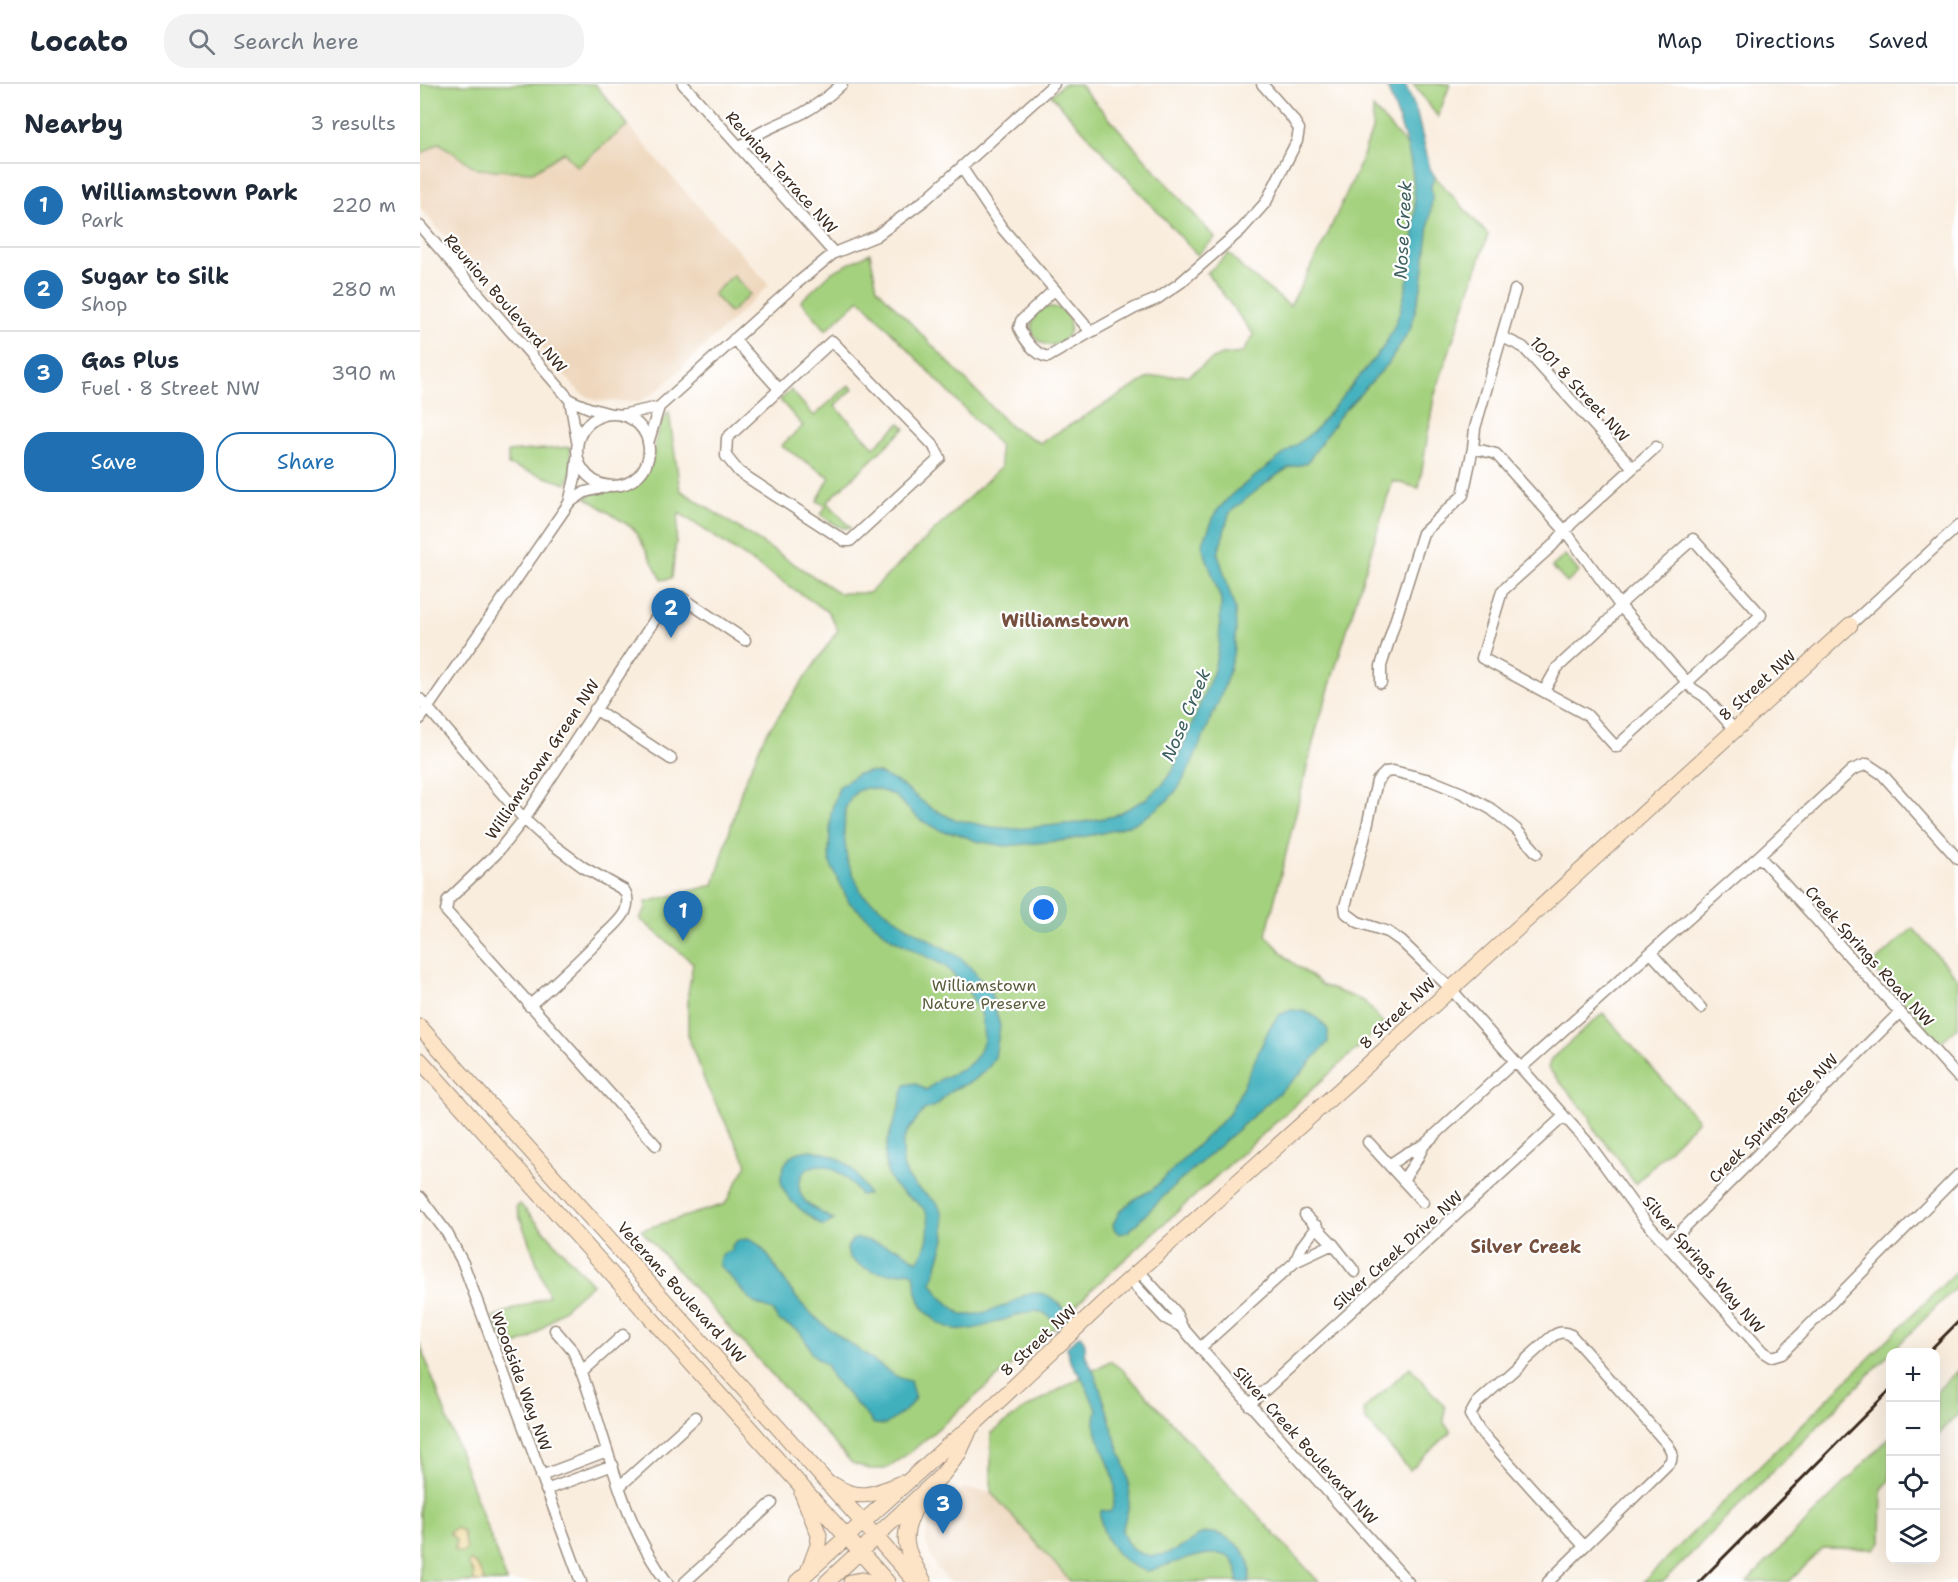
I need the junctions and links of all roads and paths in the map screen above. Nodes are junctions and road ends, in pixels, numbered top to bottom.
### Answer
1 (683, 84) edge
2 (842, 84) edge
3 (1054, 84) edge
4 (1262, 84) edge
5 (740, 147) junction
6 (962, 168) junction
7 (420, 226) edge
8 (834, 253) junction
9 (1054, 290) junction
10 (1515, 290) dead end
11 (1090, 332) junction
12 (1502, 337) junction
13 (734, 339) junction
14 (779, 389) junction
15 (570, 400) junction
16 (659, 407) junction
17 (616, 414) junction
18 (577, 443) junction
19 (648, 443) junction
20 (1656, 447) dead end
21 (1473, 448) junction
22 (577, 457) junction
23 (1633, 468) junction
24 (609, 486) junction
25 (569, 503) junction
26 (1958, 526) edge
27 (1566, 532) junction
28 (1621, 606) junction
29 (1850, 625) joint
30 (745, 640) dead end
31 (1381, 682) dead end
32 (1690, 686) junction
33 (1544, 691) junction
34 (420, 699) edge
35 (428, 708) junction
36 (595, 709) junction
37 (420, 719) edge
38 (1731, 732) junction
39 (671, 759) dead end
40 (524, 819) junction
41 (1538, 853) dead end
42 (1759, 856) junction
43 (1958, 859) edge
44 (1651, 953) junction
45 (1450, 988) junction
46 (529, 1006) junction
47 (1701, 1008) dead end
48 (1900, 1012) junction
49 (420, 1027) edge
50 (420, 1059) edge
51 (1518, 1064) junction
52 (1958, 1077) edge
53 (1564, 1116) junction
54 (1368, 1142) dead end
55 (656, 1145) dead end
56 (1424, 1145) junction
57 (1389, 1165) junction
58 (1958, 1174) edge
59 (1403, 1180) junction
60 (420, 1197) edge
61 (1423, 1202) dead end
62 (1305, 1215) dead end
63 (1317, 1226) junction
64 (1333, 1244) junction
65 (1667, 1245) junction
66 (1294, 1262) junction
67 (1355, 1272) dead end
68 (1134, 1275) junction
69 (555, 1329) dead end
70 (623, 1335) dead end
71 (1200, 1348) junction
72 (581, 1373) junction
73 (1249, 1405) junction
74 (696, 1417) dead end
75 (970, 1428) junction
76 (608, 1451) junction
77 (613, 1465) junction
78 (541, 1476) junction
79 (822, 1477) junction
80 (912, 1479) junction
81 (797, 1482) junction
82 (620, 1486) junction
83 (546, 1490) junction
84 (923, 1493) junction
85 (772, 1503) dead end
86 (863, 1522) junction
87 (847, 1537) junction
88 (876, 1537) junction
89 (1584, 1546) junction
90 (860, 1552) junction
91 (802, 1577) edge
92 (581, 1582) edge
93 (667, 1582) edge
94 (685, 1582) edge
95 (827, 1582) edge
96 (851, 1582) edge
97 (872, 1582) edge
98 (887, 1582) edge
99 (916, 1582) edge
100 (924, 1582) edge
101 (1408, 1582) edge
102 (1548, 1582) edge

1 - 5 street, Reunion Terrace NW
2 - 5 street
3 - 6 street
4 - 11 street
5 - 8 street, Reunion Terrace NW
6 - 8 street
6 - 9 street
7 - 15 street, Reunion Boulevard NW
8 - 13 street
9 - 11 street
9 - 11 street
10 - 12 street
12 - 21 street
12 - 23 street, 1001 8 Street NW
13 - 14 street
13 - 16 street
14 - 14 street
15 - 17 street, Reunion Boulevard NW
15 - 18 street, Reunion Boulevard NW
16 - 17 street
16 - 19 street
17 - 18 street
17 - 19 street
18 - 22 street
19 - 24 street
20 - 23 street
21 - 27 street
21 - 31 street
22 - 24 street
22 - 25 street
23 - 27 street
24 - 25 street
25 - 35 street
26 - 29 street
27 - 28 street
27 - 33 street
28 - 32 street
28 - 32 street
28 - 33 street
29 - 38 main road, 8 Street NW
30 - 36 street, Williamstown Green NW
32 - 33 street
32 - 38 street
34 - 35 street
35 - 37 street
35 - 40 street
36 - 39 street
36 - 40 street, Williamstown Green NW
38 - 45 main road, 8 Street NW
40 - 46 street, Williamstown Green NW
40 - 46 street
41 - 45 street, Silver Springs Way NW
42 - 43 street
42 - 44 street
42 - 48 street, Creek Springs Road NW
44 - 47 street
44 - 51 street
45 - 51 street, Silver Springs Way NW
45 - 68 main road, 8 Street NW
46 - 55 street, Williamstown Green NW
48 - 52 street, Creek Springs Road NW
48 - 65 street, Creek Springs Rise NW
49 - 79 main road, Veterans Boulevard NW
50 - 81 main road
51 - 53 street, Silver Springs Way NW
51 - 56 street
53 - 65 street, Silver Springs Way NW
53 - 73 street, Silver Creek Drive NW
54 - 57 street
56 - 57 street
56 - 59 street
57 - 59 street
58 - 65 street, Silver Springs Way NW
59 - 61 street
60 - 78 street, Woodside Way NW
62 - 63 street
63 - 64 street
63 - 66 street
64 - 66 street
64 - 67 street
66 - 71 street
68 - 71 street, Silver Creek Boulevard NW
68 - 75 main road, 8 Street NW
69 - 72 street
70 - 72 street
71 - 73 street, Silver Creek Boulevard NW
72 - 76 street
73 - 101 street, Silver Creek Boulevard NW
74 - 82 street
75 - 80 main road, 8 Street NW
75 - 84 main road, 8 Street NW
76 - 77 street
76 - 78 street
77 - 82 street
77 - 83 street
78 - 83 street, Woodside Way NW
79 - 80 main road
79 - 86 main road, Veterans Boulevard NW
80 - 86 main road, 8 Street NW
81 - 87 main road
81 - 91 main road
82 - 93 street
83 - 92 street, Woodside Way NW
84 - 88 main road, 8 Street NW
84 - 100 main road
85 - 94 street
86 - 87 main road, 8 Street NW
86 - 88 main road, Veterans Boulevard NW
87 - 90 main road
87 - 91 main road, 8 Street NW
88 - 90 main road, 8 Street NW
88 - 99 main road, Veterans Boulevard NW
89 - 89 street
89 - 102 street
90 - 95 main road, 8 Street NW
90 - 98 main road
96 - 97 main road

